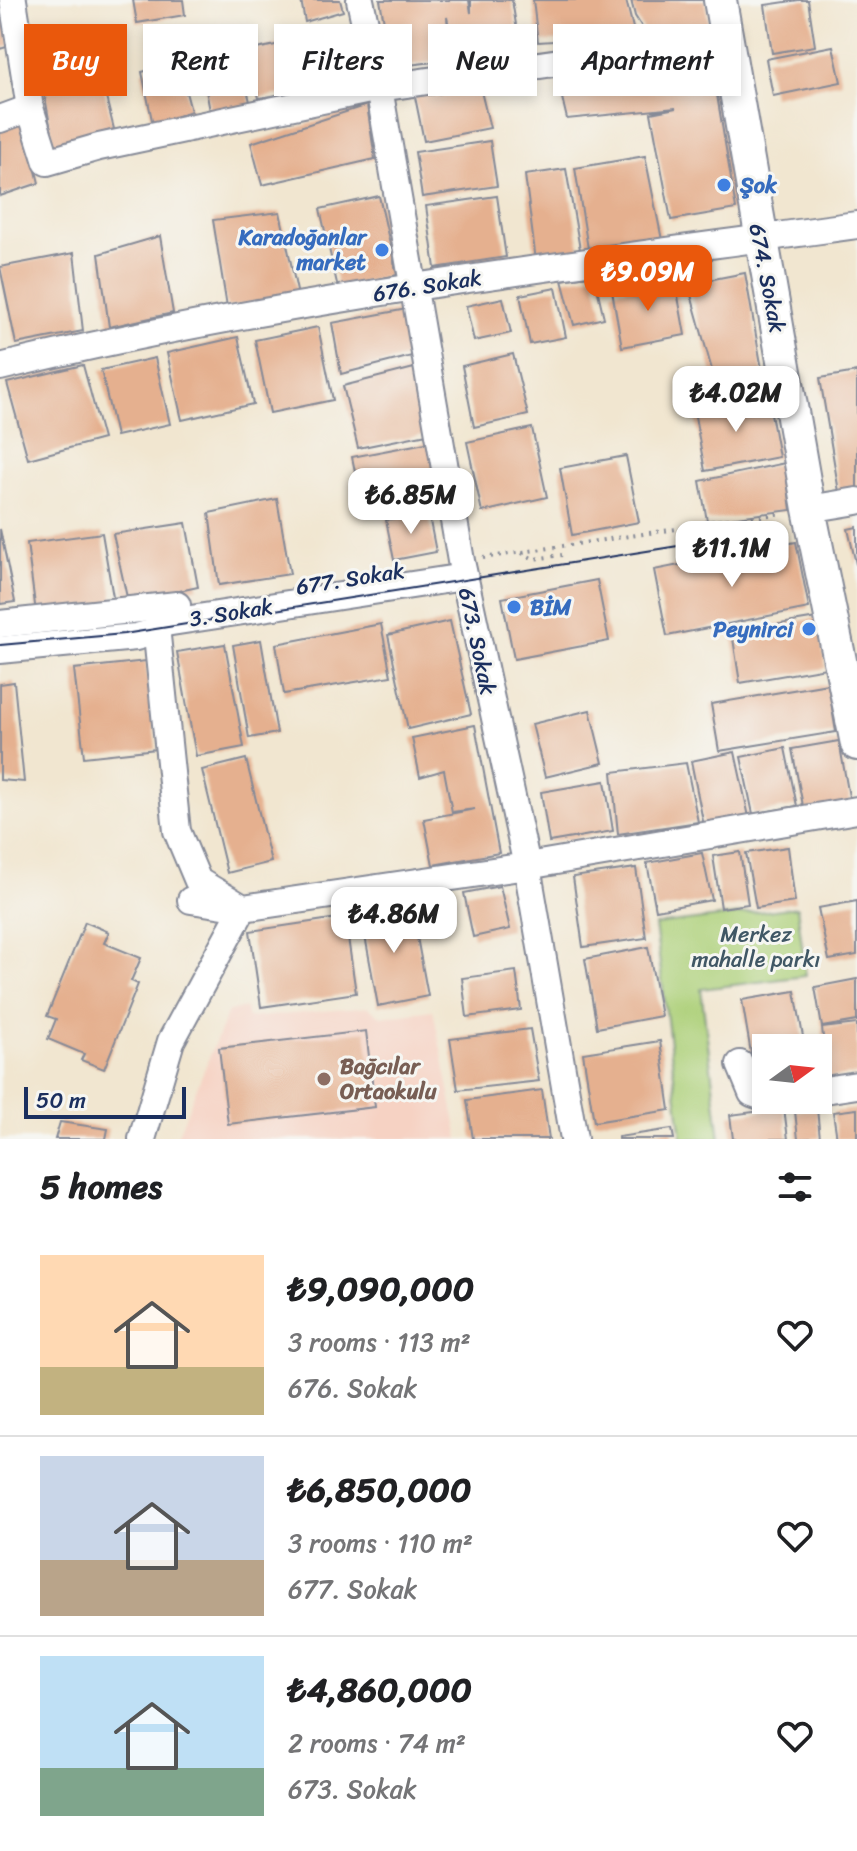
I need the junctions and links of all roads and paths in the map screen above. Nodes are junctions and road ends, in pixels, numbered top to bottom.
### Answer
1 (13, 0) edge
2 (360, 0) edge
3 (720, 0) edge
4 (365, 24) edge
5 (724, 24) edge
6 (553, 63) edge
7 (412, 83) edge
8 (341, 96) edge
9 (380, 96) edge
10 (737, 96) edge
11 (30, 108) junction
12 (0, 119) edge
13 (857, 225) edge
14 (760, 238) junction
15 (413, 286) junction
16 (0, 367) edge
17 (857, 501) edge
18 (809, 509) junction
19 (519, 552) junction
20 (562, 555) dead end
21 (462, 569) junction
22 (160, 618) junction
23 (0, 624) edge
24 (0, 650) edge
25 (857, 744) edge
26 (857, 810) edge
27 (527, 866) junction
28 (191, 900) dead end
29 (243, 908) junction
30 (740, 1064) dead end
31 (857, 1085) edge
32 (832, 1089) edge
33 (752, 1093) edge
34 (142, 1139) edge
35 (574, 1139) edge

1 - 11 street
2 - 4 street, 673. Sokak
3 - 5 main road, 674. Sokak
6 - 7 street
8 - 11 street
9 - 15 street, 673. Sokak
10 - 14 main road, 674. Sokak
11 - 12 street
13 - 14 street, 676. Sokak
14 - 15 street, 676. Sokak
14 - 18 main road, 674. Sokak
15 - 16 street, 676. Sokak
15 - 21 street, 673. Sokak
17 - 18 street
18 - 19 path
18 - 25 main road, 674. Sokak
19 - 20 path
19 - 21 path
21 - 22 street, 3. Sokak
21 - 27 street, 673. Sokak
22 - 23 street
22 - 24 street, 3. Sokak
22 - 29 street
26 - 27 street
27 - 29 street
27 - 35 street, 673. Sokak
28 - 29 street
29 - 34 street
30 - 33 street
31 - 32 street

